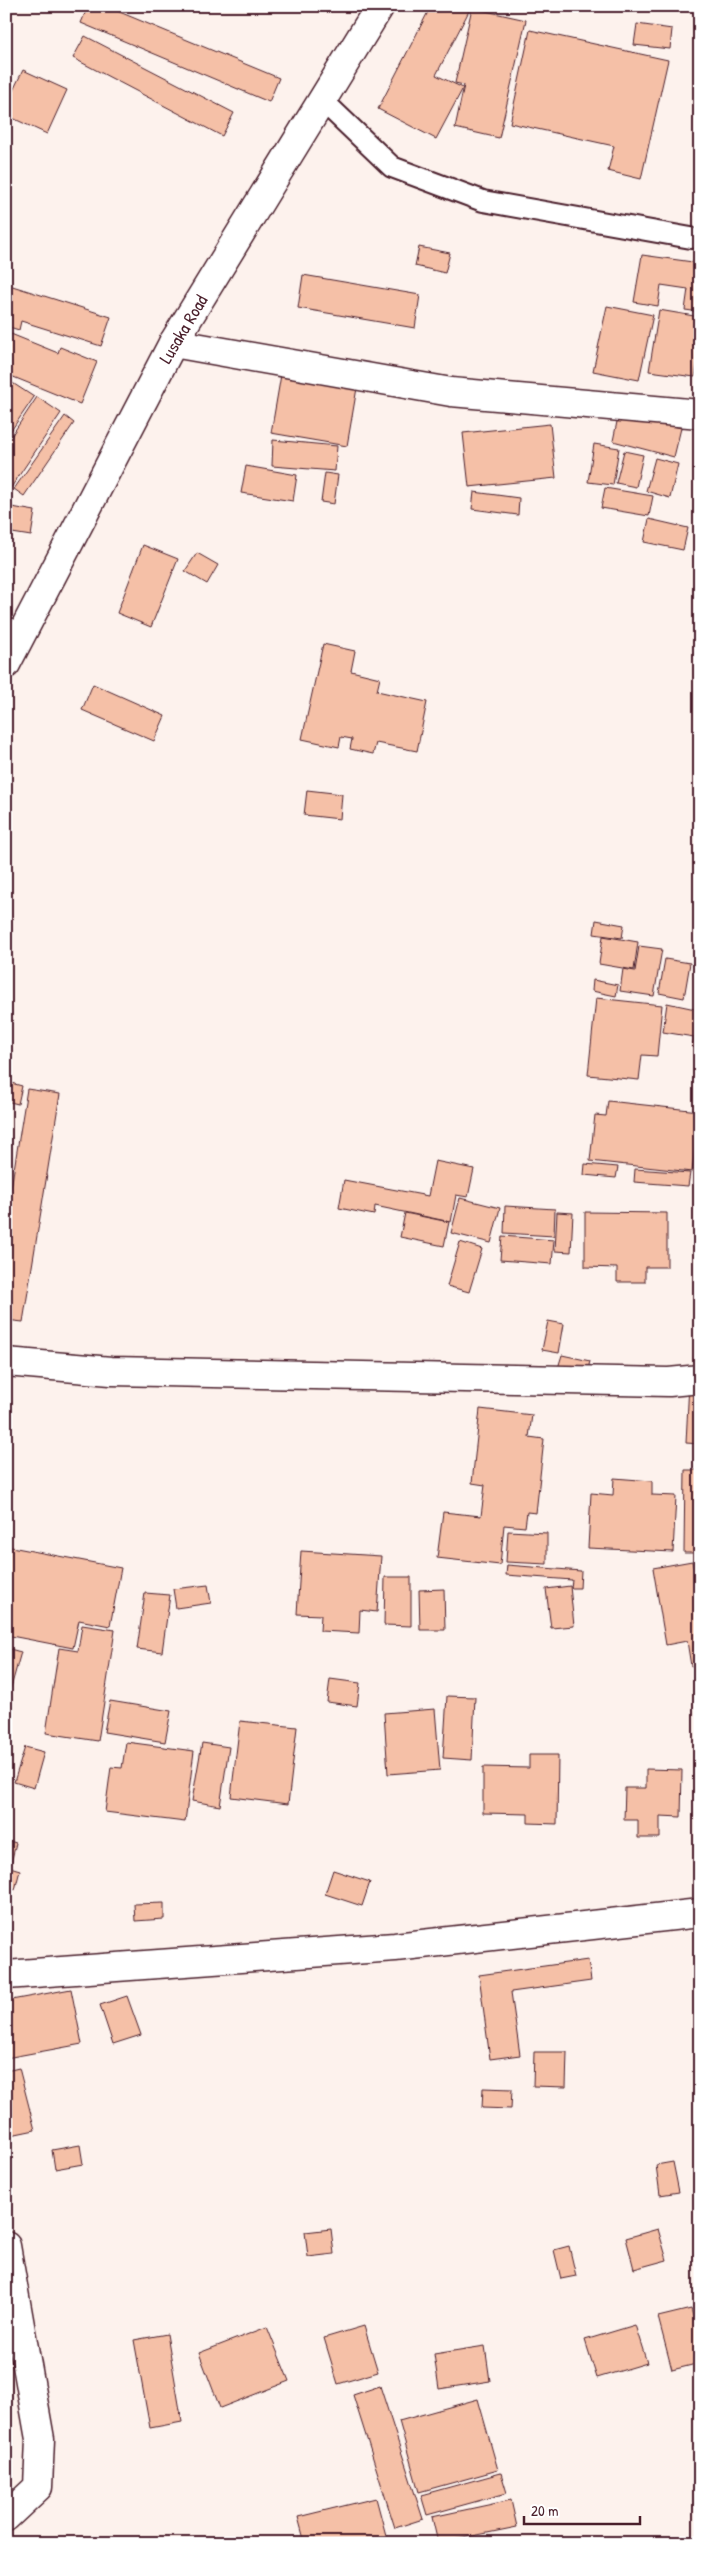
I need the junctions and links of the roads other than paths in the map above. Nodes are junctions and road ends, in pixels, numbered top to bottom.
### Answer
1 (380, 6) edge
2 (323, 101) junction
3 (691, 238) dead end
4 (173, 343) junction
5 (700, 414) edge
6 (6, 664) edge
7 (6, 1362) edge
8 (700, 1379) edge
9 (700, 1913) edge
10 (6, 1975) edge
11 (6, 2246) edge
12 (6, 2517) edge

1 - 2 street, Lusaka Road
2 - 3 lane
2 - 4 street, Lusaka Road
4 - 5 street
4 - 6 street, Lusaka Road
7 - 8 street
9 - 10 street
11 - 12 street

